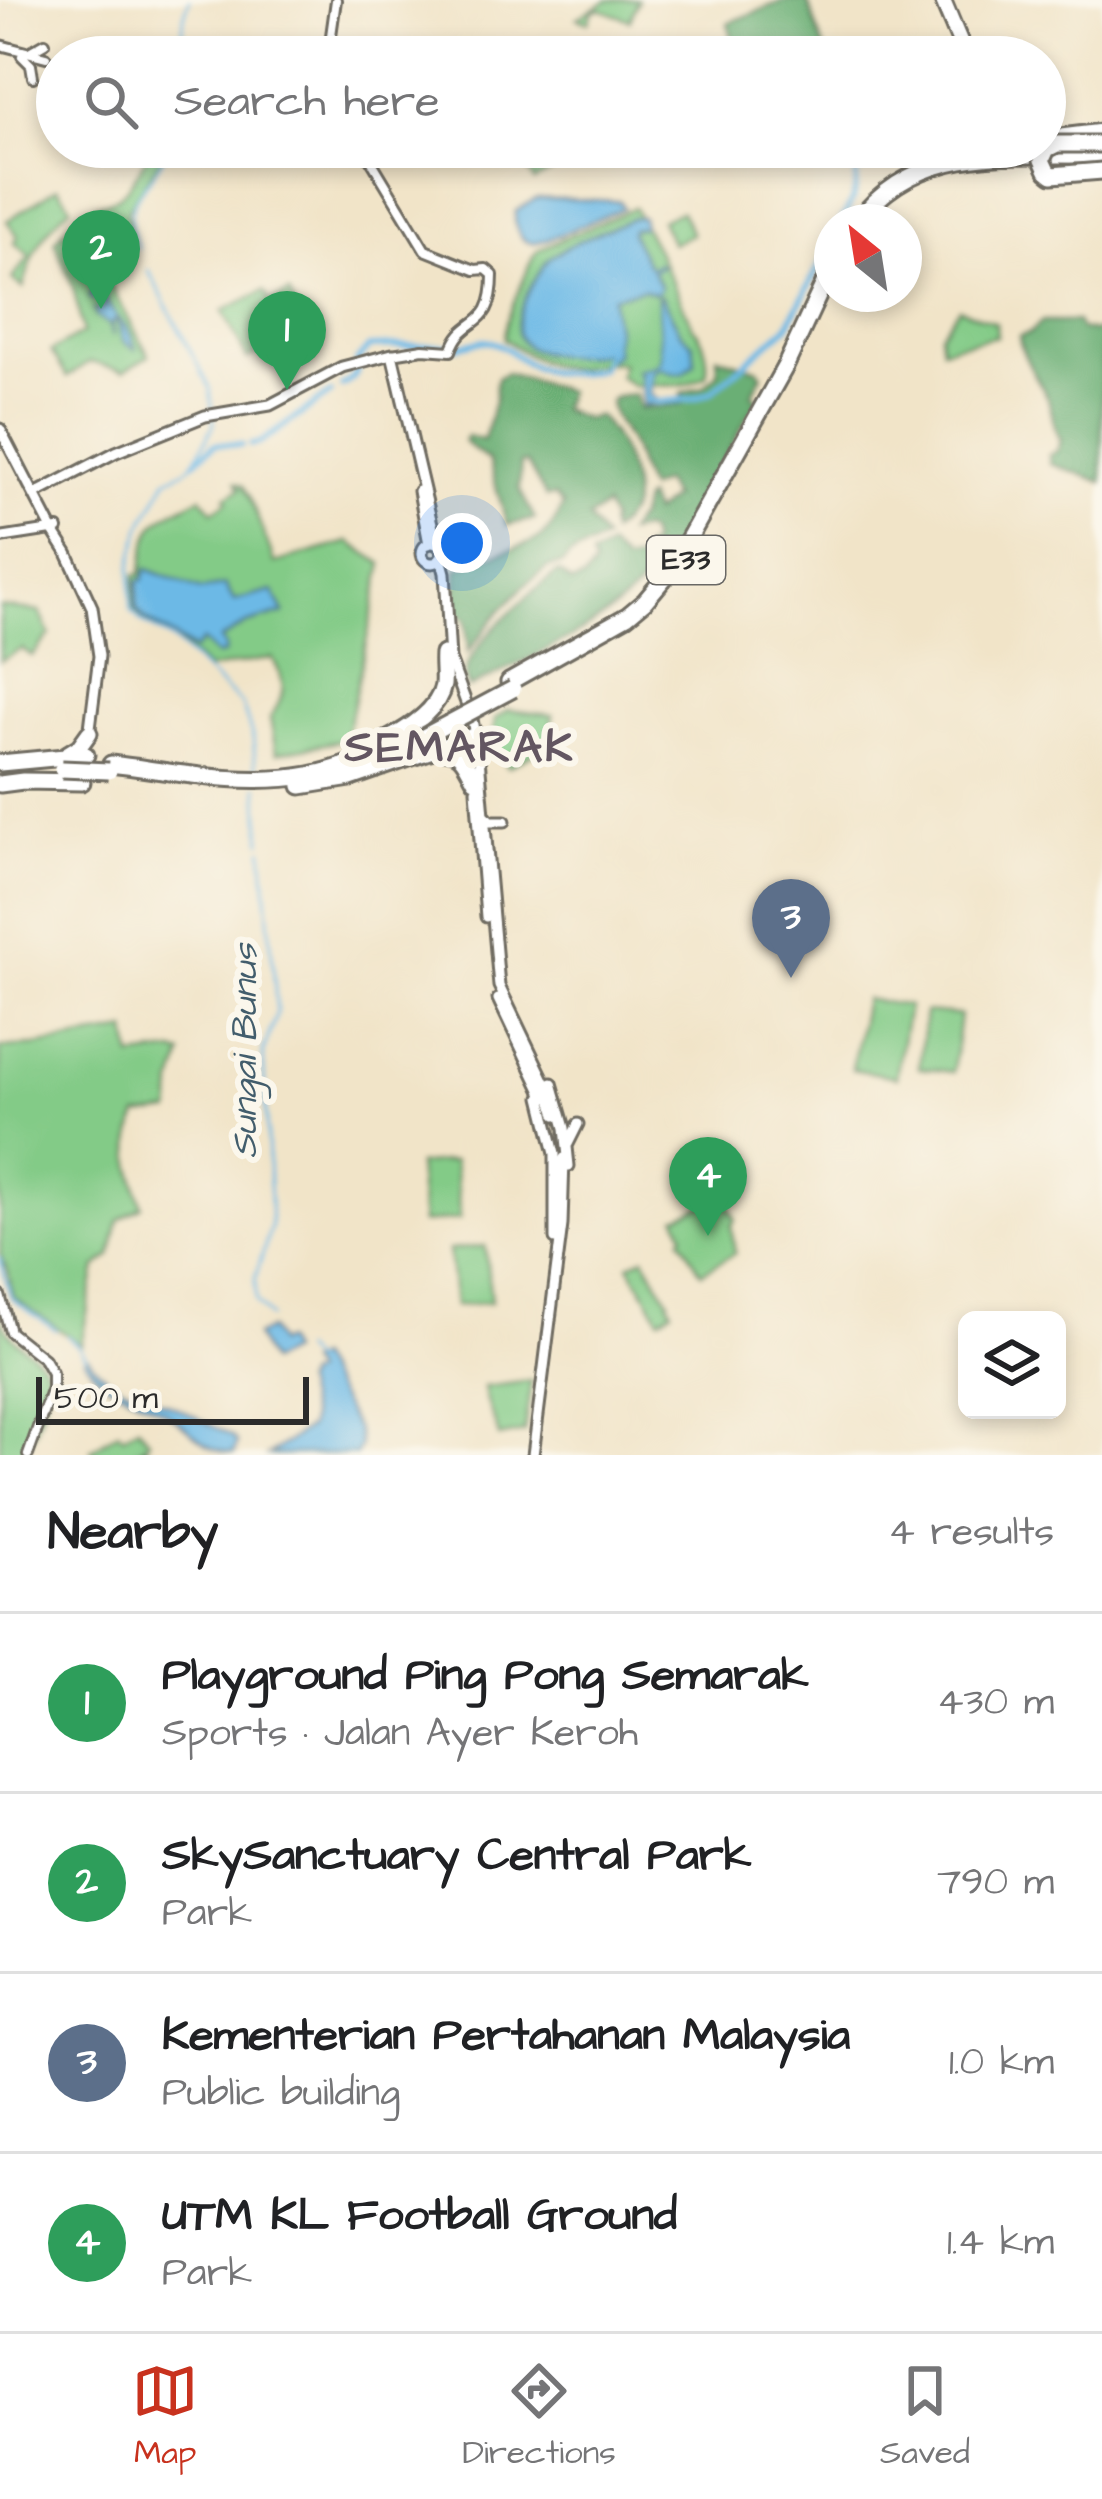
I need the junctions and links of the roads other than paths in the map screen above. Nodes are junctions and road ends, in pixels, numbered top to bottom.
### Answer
1 (336, 0) edge
2 (943, 0) edge
3 (331, 36) edge
4 (958, 36) edge
5 (0, 47) edge
6 (36, 50) edge
7 (23, 54) junction
8 (36, 58) edge
9 (33, 77) dead end
10 (1066, 146) edge
11 (1066, 146) edge
12 (1066, 154) edge
13 (1101, 156) edge
14 (1066, 158) edge
15 (376, 168) edge
16 (934, 168) edge
17 (1045, 168) edge
18 (874, 204) edge
19 (814, 308) edge
20 (816, 312) edge
21 (391, 358) junction
22 (789, 366) junction
23 (0, 419) edge
24 (0, 429) edge
25 (38, 494) junction
26 (57, 533) junction
27 (0, 538) edge
28 (433, 544) junction
29 (438, 561) junction
30 (443, 654) junction
31 (89, 734) junction
32 (473, 736) junction
33 (431, 749) junction
34 (86, 755) junction
35 (64, 762) junction
36 (0, 773) edge
37 (476, 780) junction
38 (82, 782) joint
39 (262, 783) junction
40 (483, 812) junction
41 (505, 821) dead end
42 (485, 831) junction
43 (510, 1016) junction
44 (555, 1117) junction
45 (561, 1153) junction
46 (0, 1295) edge
47 (28, 1455) edge
48 (531, 1455) edge

1 - 3 street
2 - 4 street
5 - 7 street
6 - 7 street
7 - 8 street
7 - 9 street
10 - 13 highway, bridge
11 - 13 highway, bridge
12 - 13 highway
13 - 14 highway
13 - 17 highway, bridge
15 - 21 street
16 - 18 highway
19 - 22 highway, E33
20 - 22 highway, E33
21 - 25 main road
21 - 28 main road
22 - 39 highway, E33, bridge
23 - 25 main road
24 - 25 main road
25 - 26 main road
26 - 27 street
26 - 31 main road
28 - 29 main road
28 - 29 main road
29 - 30 main road
29 - 32 main road
30 - 32 main road
30 - 39 highway
31 - 34 main road
31 - 35 highway
32 - 33 highway
32 - 37 main road
32 - 40 main road
33 - 37 highway
33 - 39 highway
34 - 35 highway
34 - 38 main road
35 - 36 highway, E33
35 - 39 highway, E33, bridge
36 - 38 highway
37 - 42 main road
40 - 41 main road
40 - 42 main road
42 - 43 main road
42 - 43 main road
43 - 44 main road
44 - 45 main road
44 - 45 main road
44 - 45 main road
45 - 48 main road
46 - 47 street

